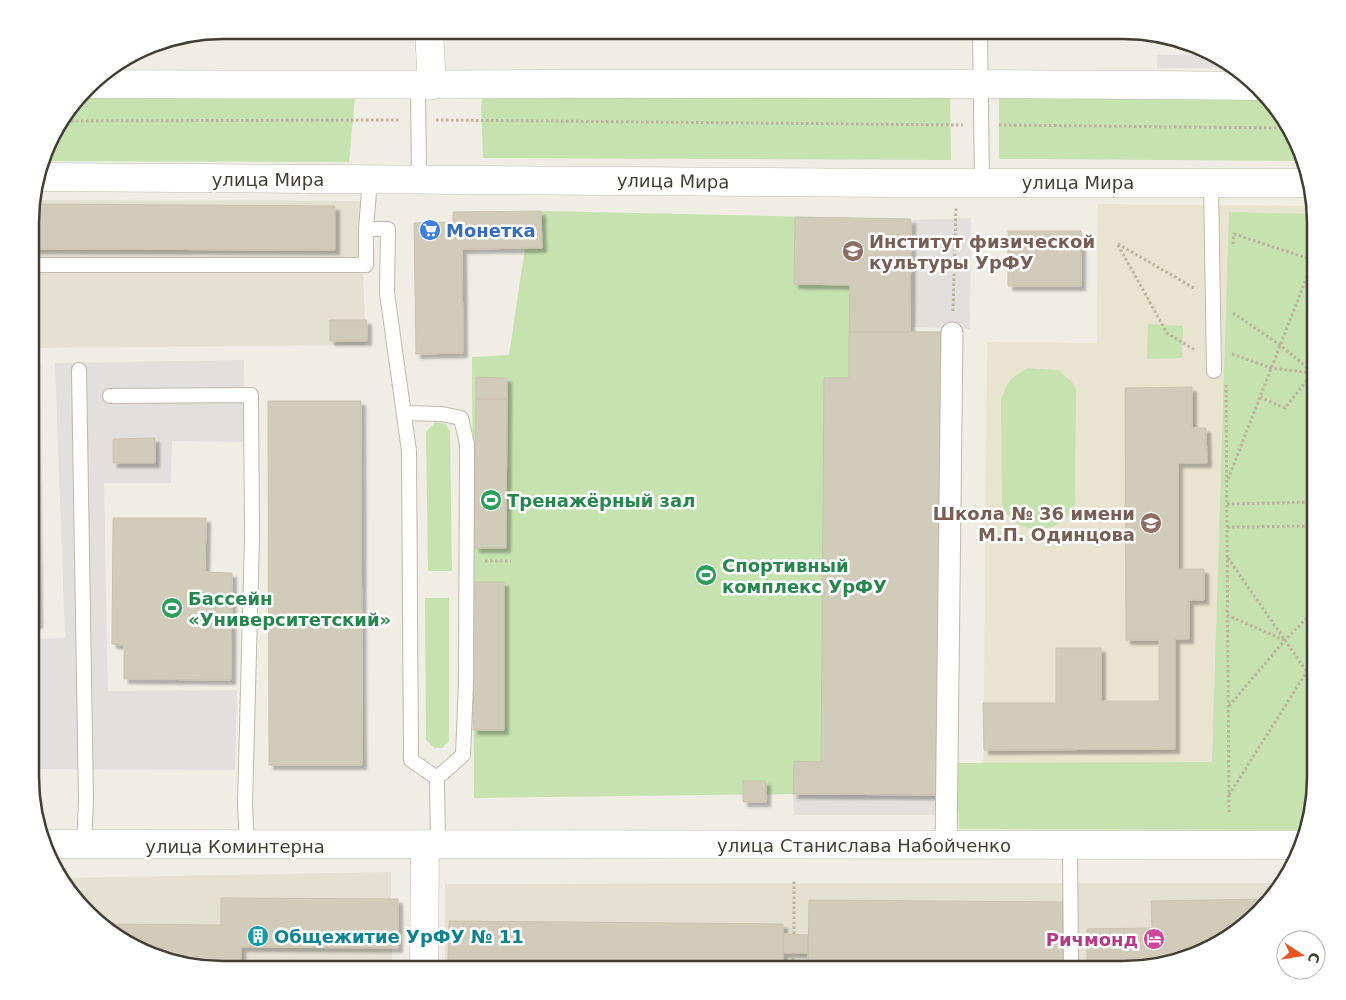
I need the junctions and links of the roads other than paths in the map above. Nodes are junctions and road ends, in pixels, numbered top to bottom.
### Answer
1 (428, 39) edge
2 (980, 39) edge
3 (981, 82) junction
4 (103, 84) edge
5 (425, 85) junction
6 (1245, 86) edge
7 (44, 177) edge
8 (370, 179) junction
9 (419, 179) junction
10 (1211, 182) junction
11 (982, 183) junction
12 (1303, 183) edge
13 (366, 229) junction
14 (39, 265) edge
15 (952, 333) road end
16 (1218, 367) road end
17 (79, 370) dead end
18 (110, 396) dead end
19 (404, 414) junction
20 (437, 778) junction
21 (52, 844) edge
22 (946, 845) junction
23 (1070, 845) junction
24 (1294, 845) edge
25 (84, 846) junction
26 (248, 846) junction
27 (432, 846) junction
28 (425, 961) edge
29 (1071, 961) edge

1 - 5 street
2 - 3 lane
3 - 5 street
3 - 6 street
3 - 11 lane
4 - 5 street
5 - 9 lane
7 - 8 street, улица Мира
8 - 9 street, улица Мира
8 - 13 lane
9 - 11 street, улица Мира
10 - 11 street, улица Мира
10 - 12 street, улица Мира
10 - 16 lane
13 - 14 lane
13 - 19 lane
15 - 22 street
17 - 25 lane
18 - 26 lane
19 - 20 lane
19 - 20 lane
20 - 27 lane
21 - 25 street, улица Коминтерна
22 - 23 street, улица Станислава Набойченко
22 - 27 street, улица Станислава Набойченко
23 - 24 street, улица Станислава Набойченко
23 - 29 lane
25 - 26 street, улица Коминтерна
26 - 27 street, улица Коминтерна
27 - 28 street

